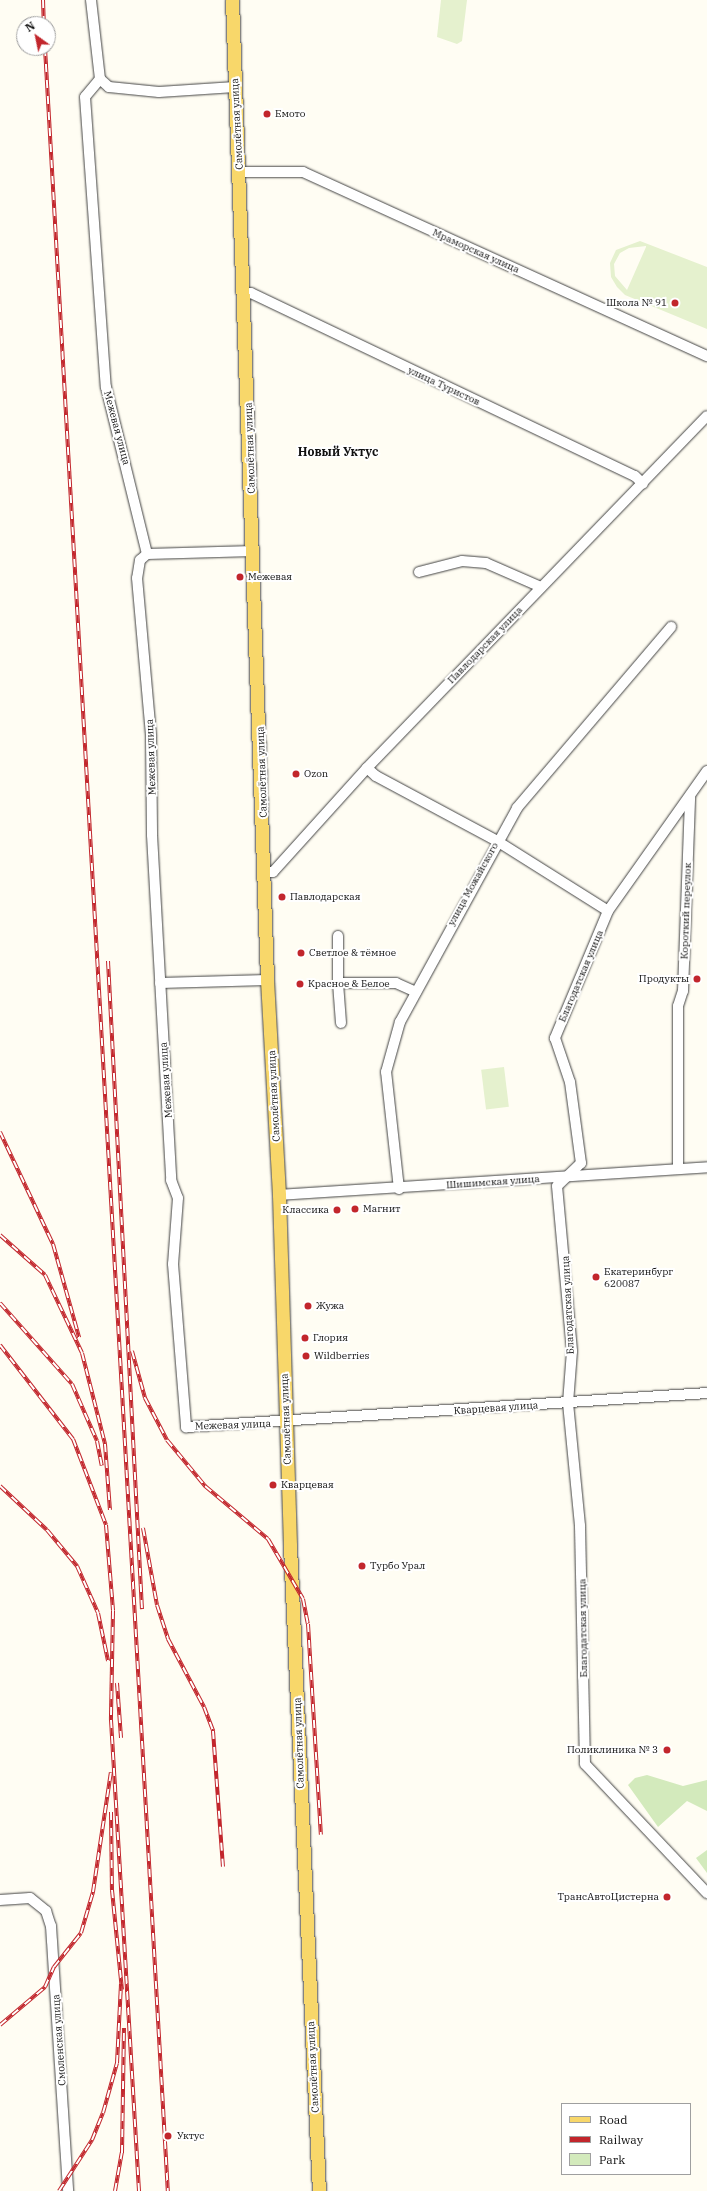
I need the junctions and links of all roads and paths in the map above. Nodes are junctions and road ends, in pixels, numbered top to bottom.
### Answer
1 (90, 0) edge
2 (232, 0) edge
3 (100, 79) junction
4 (235, 87) junction
5 (239, 172) junction
6 (244, 294) junction
7 (707, 356) edge
8 (707, 416) edge
9 (643, 484) junction
10 (254, 551) junction
11 (147, 554) junction
12 (419, 572) dead end
13 (541, 588) junction
14 (671, 627) dead end
15 (367, 768) junction
16 (707, 771) edge
17 (690, 796) junction
18 (497, 841) junction
19 (265, 872) junction
20 (608, 911) junction
21 (338, 936) dead end
22 (267, 980) junction
23 (160, 982) junction
24 (338, 983) junction
25 (416, 992) junction
26 (341, 1023) dead end
27 (707, 1166) edge
28 (678, 1169) junction
29 (568, 1176) junction
30 (399, 1189) junction
31 (279, 1195) junction
32 (707, 1393) edge
33 (568, 1403) junction
34 (286, 1423) junction
35 (707, 1893) edge
36 (0, 1900) edge
37 (68, 2191) edge
38 (319, 2191) edge

1 - 3 street
2 - 4 main road, Самолётная улица
3 - 4 street
3 - 11 street, Межевая улица
4 - 5 main road, Самолётная улица
5 - 6 main road, Самолётная улица
5 - 7 street, Мраморская улица
6 - 9 street, улица Туристов
6 - 10 main road, Самолётная улица
8 - 9 street, Павлодарская улица
9 - 13 street, Павлодарская улица
10 - 11 street
10 - 19 main road, Самолётная улица
11 - 23 street, Межевая улица
12 - 13 street
13 - 15 street, Павлодарская улица
14 - 18 street, улица Можайского
15 - 18 street
15 - 19 street, Павлодарская улица
16 - 17 street, Благодатская улица
17 - 20 street, Благодатская улица
17 - 28 street, Короткий переулок
18 - 20 street
18 - 25 street, улица Можайского
19 - 22 main road, Самолётная улица
20 - 29 street, Благодатская улица
21 - 24 street
22 - 23 street
22 - 31 main road, Самолётная улица
23 - 34 street, Межевая улица
24 - 25 street
24 - 26 street
25 - 30 street, улица Можайского
27 - 28 street, Шишимская улица
28 - 29 street, Шишимская улица
29 - 30 street, Шишимская улица
29 - 33 street, Благодатская улица
30 - 31 street, Шишимская улица
31 - 34 main road, Самолётная улица
32 - 33 street, Кварцевая улица
33 - 34 street, Кварцевая улица
33 - 35 street, Благодатская улица
34 - 38 main road, Самолётная улица
36 - 37 street, Смоленская улица

